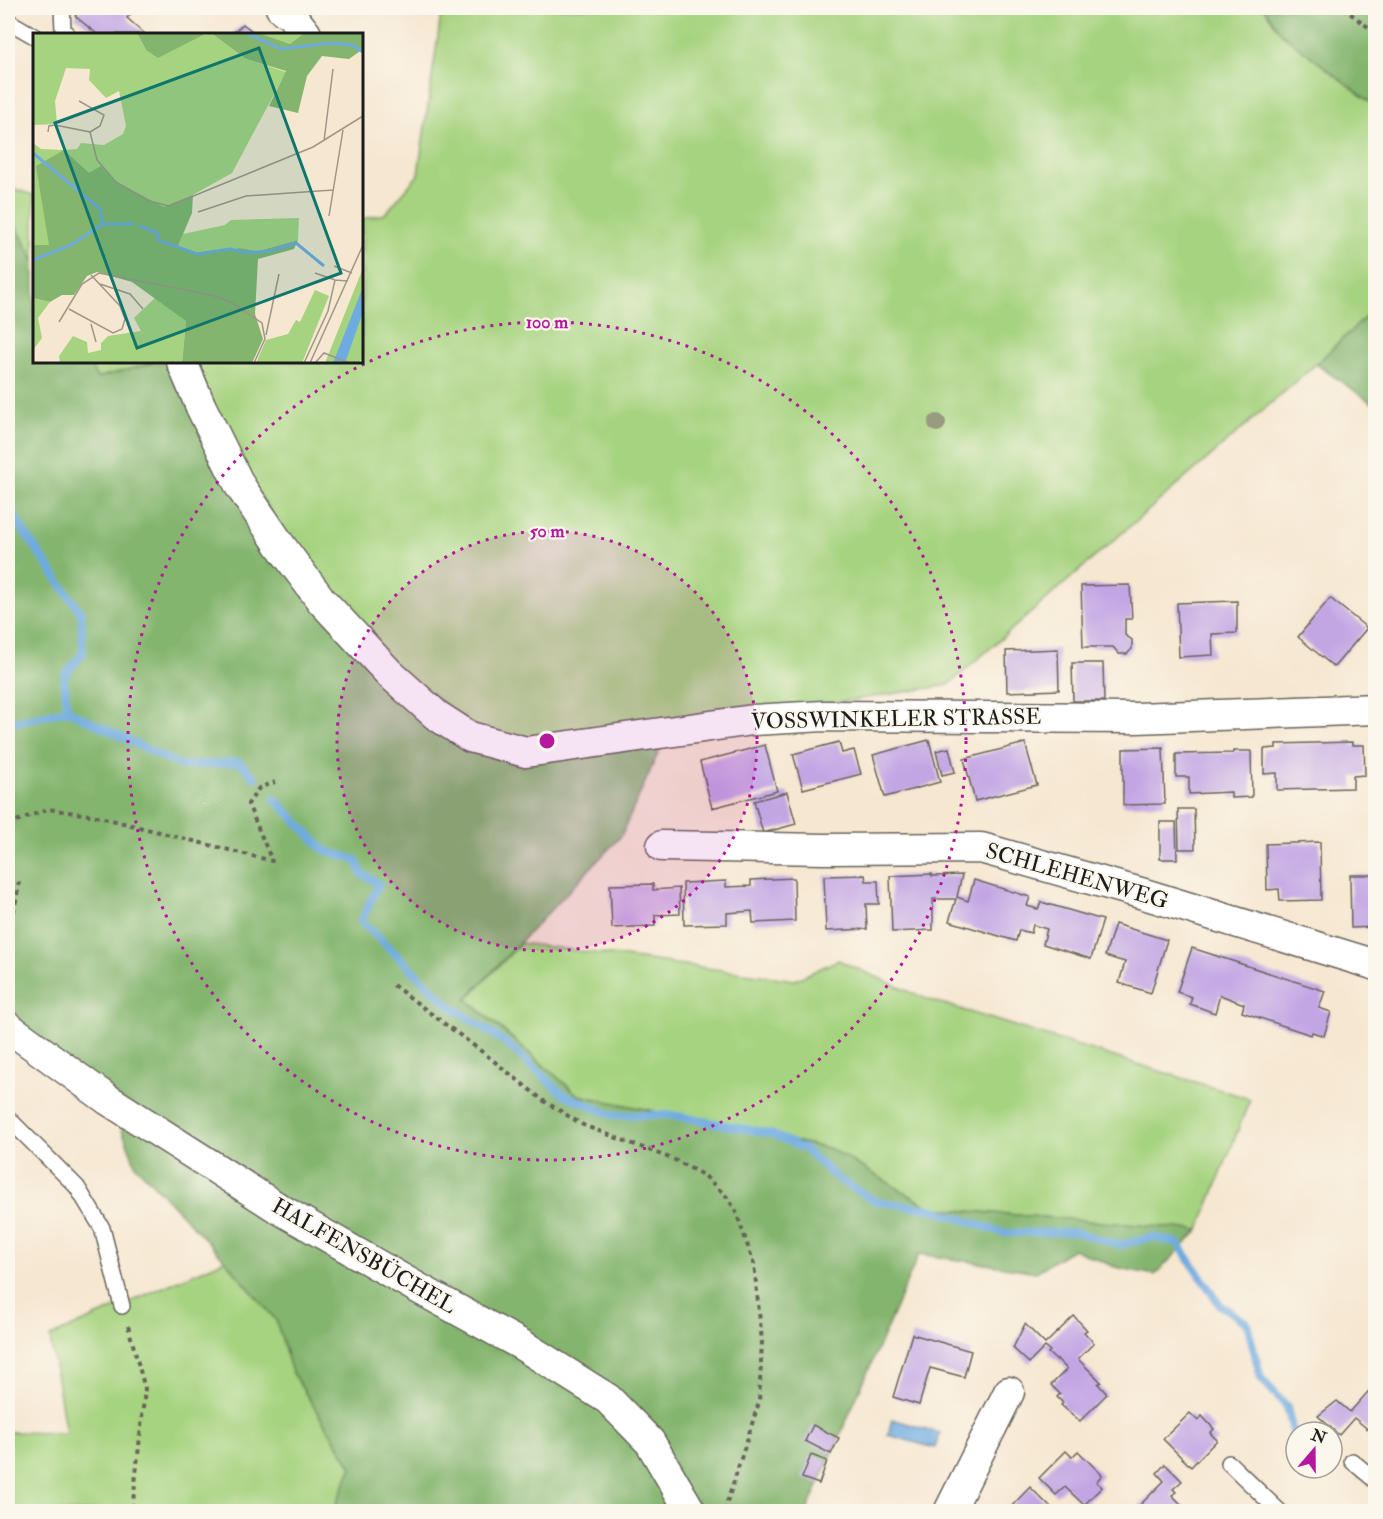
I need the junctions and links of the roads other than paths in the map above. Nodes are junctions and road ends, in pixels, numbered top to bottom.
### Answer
1 (62, 8) edge
2 (281, 8) edge
3 (8, 21) edge
4 (66, 33) edge
5 (305, 33) edge
6 (33, 35) edge
7 (182, 363) edge
8 (1376, 709) edge
9 (662, 846) dead end
10 (1376, 965) edge
11 (8, 1027) edge
12 (8, 1118) edge
13 (122, 1306) road end
14 (1009, 1392) dead end
15 (1352, 1461) dead end
16 (1229, 1463) dead end
17 (1376, 1481) edge
18 (692, 1512) edge
19 (948, 1512) edge
20 (1280, 1512) edge

1 - 4 lane
2 - 5 street
3 - 6 lane
7 - 8 street, VOSSWINKELER STRASSE
9 - 10 street, SCHLEHENWEG
11 - 18 street, HALFENSBÜCHEL
12 - 13 lane
14 - 19 street
15 - 17 lane
16 - 20 lane

